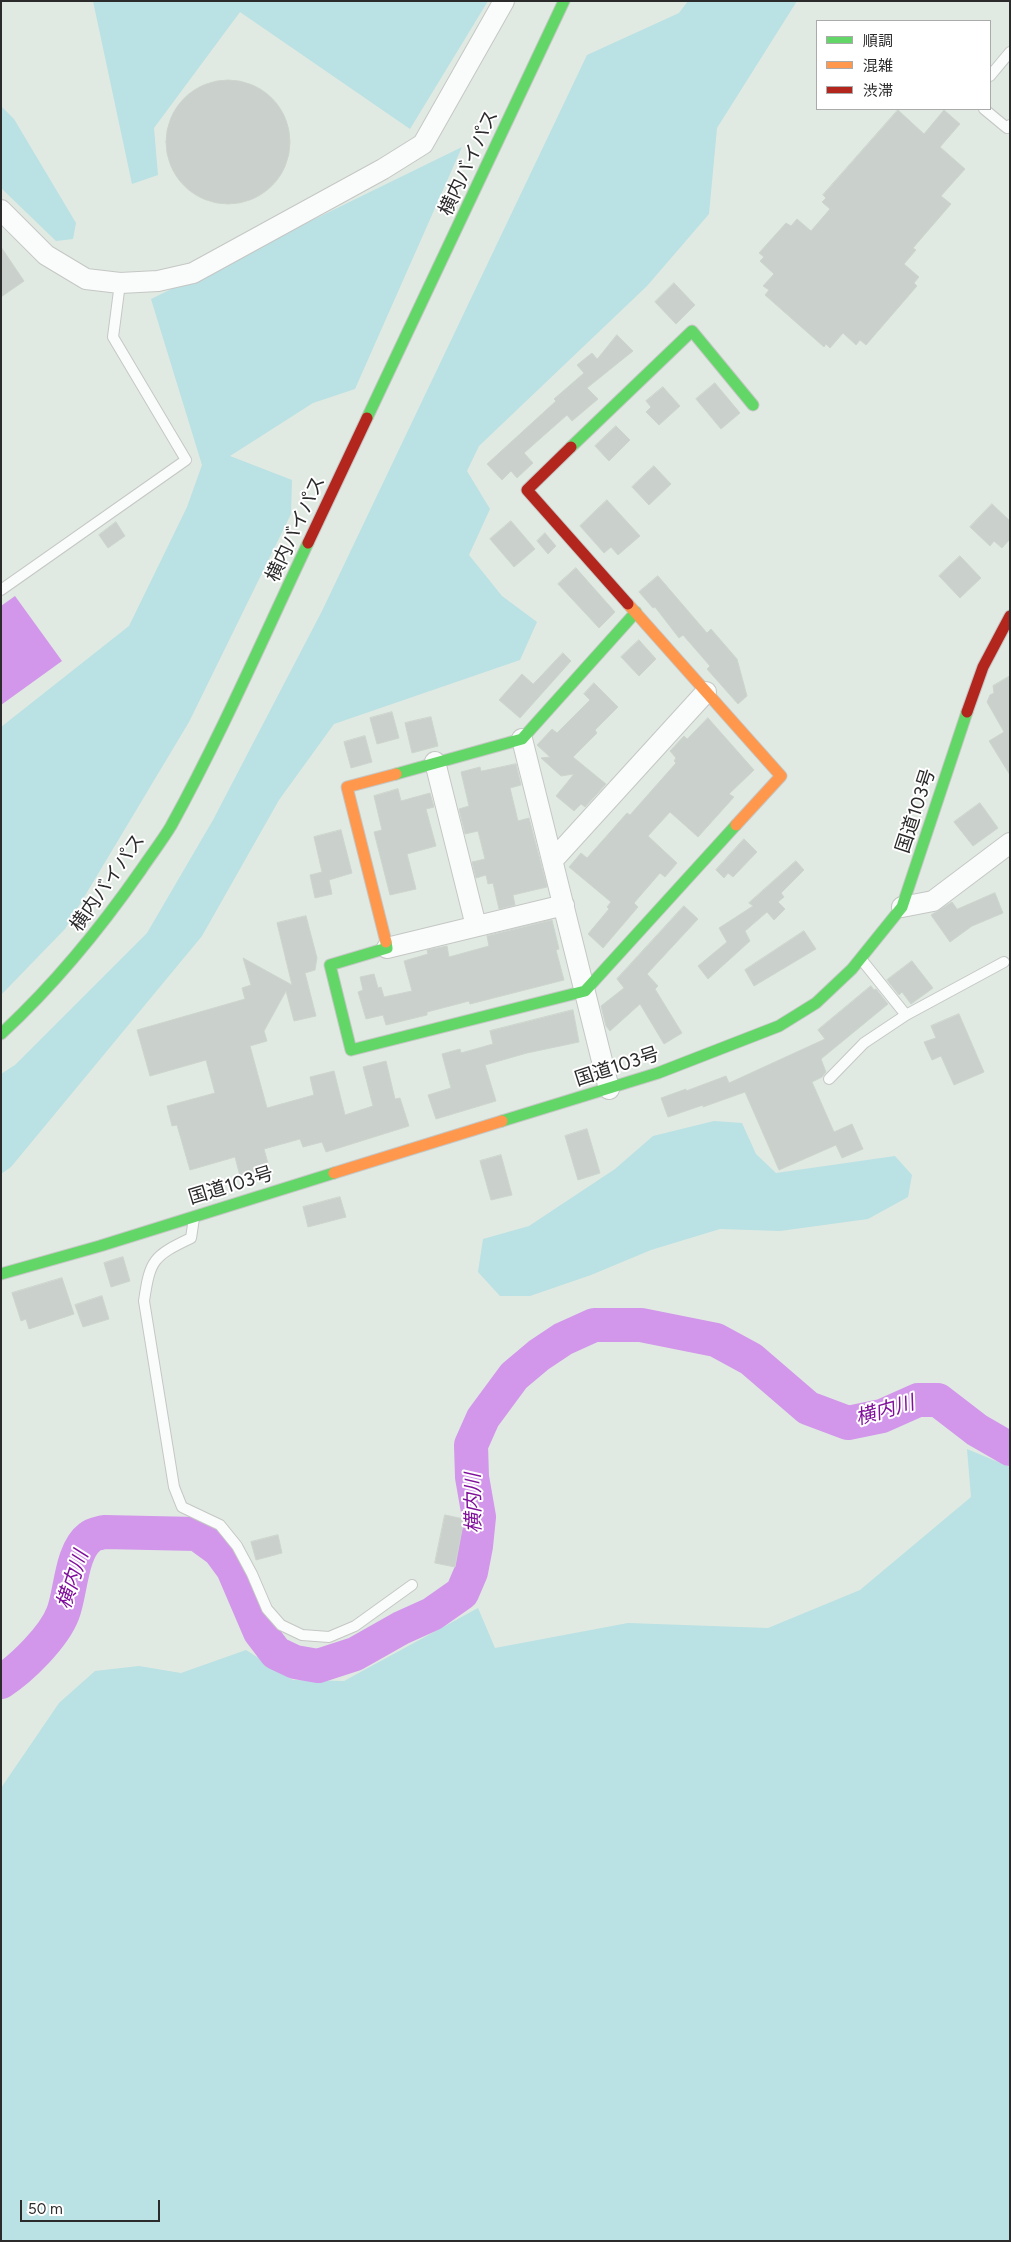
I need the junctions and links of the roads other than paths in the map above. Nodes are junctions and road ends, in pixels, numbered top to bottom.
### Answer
1 (504, 1) edge
2 (564, 1) edge
3 (1010, 52) edge
4 (991, 75) edge
5 (985, 110) edge
6 (1010, 125) edge
7 (1, 210) edge
8 (120, 283) junction
9 (753, 405) dead end
10 (1, 590) edge
11 (636, 612) junction
12 (1010, 616) edge
13 (706, 692) junction
14 (522, 739) junction
15 (435, 762) junction
16 (1010, 843) edge
17 (553, 860) junction
18 (564, 904) junction
19 (902, 907) junction
20 (476, 926) junction
21 (386, 948) junction
22 (860, 958) junction
23 (1004, 962) dead end
24 (585, 991) junction
25 (906, 1015) junction
26 (1, 1034) edge
27 (829, 1079) dead end
28 (609, 1089) junction
29 (195, 1216) junction
30 (1, 1274) edge
31 (412, 1585) dead end

1 - 8 street
2 - 26 main road, 横内バイパス
3 - 4 lane
5 - 6 lane
7 - 8 street
8 - 10 lane
9 - 11 main road
11 - 13 main road
11 - 14 main road
12 - 19 main road, 国道103号
13 - 17 street
13 - 24 main road
14 - 15 main road
14 - 17 street
15 - 20 street
15 - 21 main road
16 - 19 street
17 - 18 street
18 - 20 street
18 - 24 street
19 - 22 main road, 国道103号
20 - 21 street
21 - 24 main road
22 - 25 lane
22 - 28 main road, 国道103号
23 - 25 lane
24 - 28 street
25 - 27 lane
28 - 29 main road, 国道103号
29 - 30 main road, 国道103号
29 - 31 lane

